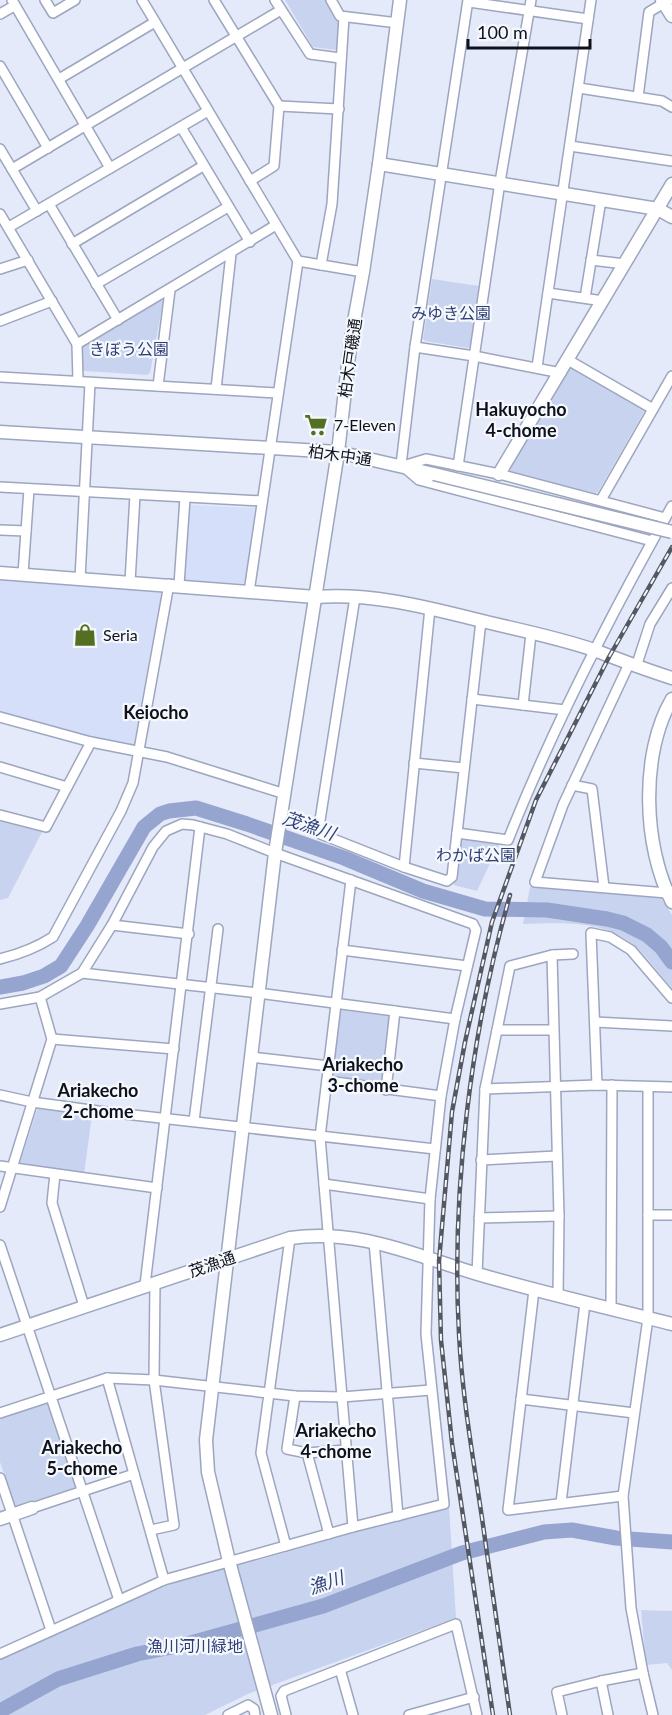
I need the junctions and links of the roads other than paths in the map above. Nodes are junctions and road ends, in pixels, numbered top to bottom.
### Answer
1 (45, 0) edge
2 (75, 0) edge
3 (142, 0) edge
4 (214, 0) edge
5 (275, 0) edge
6 (330, 0) edge
7 (400, 0) edge
8 (591, 0) edge
9 (469, 1) edge
10 (665, 1) edge
11 (13, 3) edge
12 (530, 5) edge
13 (281, 10) junction
14 (0, 14) edge
15 (672, 16) edge
16 (345, 17) junction
17 (588, 19) junction
18 (155, 22) junction
19 (398, 23) junction
20 (235, 37) junction
21 (340, 58) junction
22 (0, 66) edge
23 (182, 68) junction
24 (59, 79) junction
25 (579, 88) junction
26 (638, 97) junction
27 (279, 106) junction
28 (672, 107) edge
29 (339, 109) junction
30 (208, 111) junction
31 (86, 127) junction
32 (181, 127) junction
33 (570, 146) junction
34 (48, 148) junction
35 (0, 149) edge
36 (672, 161) edge
37 (379, 164) junction
38 (203, 166) junction
39 (110, 168) junction
40 (12, 169) junction
41 (440, 173) junction
42 (250, 181) junction
43 (500, 182) junction
44 (672, 184) edge
45 (562, 194) junction
46 (601, 200) junction
47 (50, 204) junction
48 (228, 207) junction
49 (658, 209) junction
50 (37, 211) junction
51 (0, 214) edge
52 (672, 217) edge
53 (276, 225) junction
54 (9, 227) junction
55 (250, 242) junction
56 (72, 244) junction
57 (231, 254) junction
58 (591, 260) junction
59 (28, 261) junction
60 (298, 261) junction
61 (625, 264) junction
62 (321, 265) junction
63 (0, 269) edge
64 (363, 273) junction
65 (96, 284) junction
66 (170, 290) junction
67 (548, 293) junction
68 (585, 298) junction
69 (52, 301) junction
70 (603, 301) junction
71 (118, 320) junction
72 (0, 321) edge
73 (77, 344) junction
74 (415, 348) junction
75 (474, 356) junction
76 (568, 360) junction
77 (537, 367) junction
78 (561, 373) junction
79 (672, 376) edge
80 (0, 377) edge
81 (78, 381) junction
82 (90, 383) junction
83 (158, 386) junction
84 (216, 389) junction
85 (278, 393) junction
86 (653, 409) junction
87 (0, 432) edge
88 (86, 438) junction
89 (271, 448) junction
90 (338, 452) junction
91 (402, 466) junction
92 (458, 466) junction
93 (499, 474) junction
94 (0, 488) edge
95 (28, 489) junction
96 (85, 492) junction
97 (135, 495) junction
98 (185, 498) junction
99 (601, 500) junction
100 (262, 501) junction
101 (672, 506) edge
102 (665, 518) junction
103 (0, 530) edge
104 (26, 531) junction
105 (672, 532) edge
106 (652, 541) junction
107 (0, 573) edge
108 (23, 574) junction
109 (80, 579) junction
110 (130, 582) junction
111 (174, 585) junction
112 (672, 588) edge
113 (249, 592) junction
114 (316, 597) junction
115 (355, 597) junction
116 (430, 608) junction
117 (481, 621) junction
118 (531, 634) junction
119 (593, 650) junction
120 (633, 666) junction
121 (672, 678) edge
122 (472, 699) junction
123 (672, 699) edge
124 (523, 705) junction
125 (565, 710) junction
126 (0, 717) edge
127 (91, 742) junction
128 (139, 753) junction
129 (414, 763) junction
130 (0, 767) edge
131 (464, 768) junction
132 (572, 785) junction
133 (67, 787) junction
134 (285, 794) junction
135 (0, 815) edge
136 (200, 827) junction
137 (457, 833) junction
138 (276, 850) junction
139 (404, 867) junction
140 (351, 880) junction
141 (604, 887) junction
142 (670, 895) edge
143 (112, 925) junction
144 (218, 929) dead end
145 (189, 934) junction
146 (342, 950) junction
147 (573, 954) dead end
148 (552, 956) junction
149 (0, 959) edge
150 (467, 966) junction
151 (82, 973) junction
152 (182, 984) junction
153 (212, 988) junction
154 (258, 993) junction
155 (40, 997) junction
156 (672, 998) edge
157 (0, 1004) edge
158 (337, 1004) junction
159 (395, 1011) junction
160 (455, 1019) junction
161 (595, 1022) junction
162 (672, 1026) edge
163 (496, 1030) junction
164 (553, 1030) junction
165 (52, 1039) junction
166 (174, 1049) junction
167 (251, 1056) junction
168 (329, 1066) junction
169 (327, 1081) junction
170 (597, 1085) junction
171 (612, 1085) junction
172 (554, 1086) junction
173 (648, 1087) junction
174 (672, 1087) edge
175 (485, 1089) junction
176 (386, 1090) junction
177 (0, 1095) edge
178 (441, 1096) junction
179 (32, 1102) junction
180 (166, 1118) junction
181 (194, 1121) junction
182 (242, 1127) junction
183 (320, 1137) junction
184 (435, 1149) junction
185 (557, 1156) junction
186 (482, 1160) junction
187 (0, 1166) edge
188 (11, 1168) junction
189 (55, 1174) junction
190 (324, 1184) junction
191 (157, 1188) junction
192 (430, 1199) junction
193 (0, 1207) edge
194 (648, 1215) junction
195 (672, 1215) edge
196 (559, 1216) junction
197 (480, 1218) junction
198 (327, 1235) junction
199 (290, 1238) junction
200 (374, 1242) junction
201 (0, 1245) edge
202 (429, 1257) junction
203 (225, 1261) junction
204 (477, 1274) junction
205 (150, 1284) junction
206 (534, 1290) junction
207 (558, 1296) junction
208 (585, 1303) junction
209 (84, 1306) junction
210 (611, 1309) junction
211 (648, 1318) junction
212 (672, 1324) edge
213 (26, 1326) junction
214 (0, 1335) edge
215 (107, 1378) junction
216 (154, 1380) junction
217 (211, 1385) junction
218 (431, 1390) junction
219 (269, 1393) junction
220 (386, 1393) junction
221 (51, 1396) junction
222 (295, 1396) junction
223 (342, 1397) junction
224 (521, 1399) junction
225 (573, 1405) junction
226 (0, 1413) edge
227 (634, 1413) junction
228 (346, 1450) junction
229 (307, 1453) junction
230 (134, 1474) junction
231 (0, 1478) edge
232 (82, 1492) junction
233 (623, 1496) junction
234 (561, 1503) junction
235 (32, 1508) joint
236 (398, 1516) junction
237 (6, 1517) edge
238 (354, 1527) junction
239 (151, 1530) junction
240 (329, 1534) junction
241 (286, 1546) junction
242 (229, 1561) junction
243 (164, 1580) junction
244 (119, 1600) junction
245 (51, 1630) junction
246 (0, 1654) edge
247 (340, 1669) junction
248 (643, 1673) junction
249 (601, 1681) junction
250 (474, 1697) junction
251 (228, 1715) edge
252 (255, 1715) edge
253 (271, 1715) edge
254 (286, 1715) edge
255 (353, 1715) edge
256 (409, 1715) edge
257 (477, 1715) edge
258 (562, 1715) edge
259 (608, 1715) edge
260 (653, 1715) edge

1 - 2 street
3 - 18 street
4 - 20 street
5 - 13 street
6 - 16 street
7 - 19 street, 柏木戸磯通
8 - 17 street
9 - 12 street
9 - 41 street
10 - 15 street
10 - 26 street
11 - 14 street
11 - 24 street
12 - 17 street
12 - 43 street
13 - 20 street
13 - 21 street
16 - 19 street
16 - 21 street
17 - 25 street
18 - 23 street
18 - 24 street
19 - 37 street, 柏木戸磯通
20 - 23 street
20 - 27 street
21 - 29 street
22 - 34 street
23 - 30 street
23 - 31 street
24 - 31 street
25 - 26 street
25 - 33 street
26 - 28 street
27 - 29 street
27 - 42 street
29 - 62 street
30 - 32 street
30 - 42 street
31 - 34 street
31 - 39 street
32 - 38 street
32 - 39 street
33 - 36 street
33 - 45 street
34 - 40 street
35 - 40 street
37 - 41 street
37 - 64 street, 柏木戸磯通
38 - 48 street
38 - 56 street
39 - 47 street
40 - 50 street
41 - 43 street
41 - 74 street
42 - 53 street
43 - 45 street
43 - 75 street
44 - 49 street
45 - 46 street
45 - 67 street
46 - 49 street
46 - 58 street
47 - 50 street
47 - 56 street
48 - 55 street
48 - 65 street
49 - 52 street
49 - 61 street
50 - 54 street
51 - 54 street
53 - 55 street
53 - 60 street
54 - 59 street
55 - 57 street
56 - 65 street
57 - 66 street
57 - 84 street
58 - 61 street
58 - 68 street
59 - 63 street
59 - 69 street
60 - 62 street
60 - 85 street
61 - 70 street
62 - 64 street
64 - 90 street, 柏木戸磯通
65 - 71 street
66 - 71 street
66 - 83 street
67 - 68 street
67 - 77 street
68 - 70 street
69 - 72 street
69 - 73 street
70 - 76 street
71 - 73 street
73 - 81 street
74 - 75 street
74 - 91 street
75 - 77 street
75 - 92 street
76 - 78 street
76 - 86 street
77 - 78 street
78 - 93 street
79 - 86 street
80 - 81 street
81 - 82 street
82 - 83 street
82 - 88 street
83 - 84 street
84 - 85 street
85 - 89 street
86 - 99 street
87 - 88 street, 柏木中通
88 - 89 street, 柏木中通
88 - 96 street
89 - 90 street, 柏木中通
89 - 100 street
90 - 91 street, 柏木中通
90 - 114 street, 柏木戸磯通
91 - 92 street
91 - 105 street, 柏木中通, bridge
91 - 106 street
92 - 93 street
93 - 99 street
94 - 95 street
95 - 96 street
95 - 104 street
96 - 97 street
96 - 109 street
97 - 98 street
97 - 110 street
98 - 100 street
98 - 111 street
99 - 102 street
100 - 113 street
101 - 102 street
102 - 106 street
103 - 104 street
104 - 108 street
106 - 119 street
107 - 108 street
108 - 109 street
109 - 110 street
110 - 111 street
111 - 113 street
111 - 128 street
112 - 120 street
113 - 114 street
114 - 115 street
114 - 134 street, 柏木戸磯通
115 - 116 street
115 - 139 street
116 - 117 street
116 - 129 street
117 - 118 street
117 - 122 street
118 - 119 street
118 - 124 street
119 - 120 street
119 - 125 street
120 - 121 street
120 - 132 street
122 - 124 street
122 - 131 street
123 - 142 street
124 - 125 street
125 - 137 street
126 - 127 street
127 - 128 street
127 - 133 street
128 - 134 street
128 - 149 street
129 - 131 street
129 - 139 street
130 - 133 street
131 - 137 street
132 - 141 street
132 - 141 street
133 - 135 street
134 - 138 street, 柏木戸磯通
136 - 138 street
136 - 143 street
136 - 145 street
137 - 139 street
138 - 140 street
138 - 154 street, 柏木戸磯通
140 - 146 street
140 - 150 street
141 - 142 street
143 - 145 street
143 - 151 street
144 - 153 street
145 - 152 street
146 - 150 street
146 - 158 street
147 - 148 street
148 - 163 street
148 - 164 street
150 - 160 street
151 - 152 street
151 - 155 street
152 - 153 street
152 - 166 street
153 - 154 street
153 - 181 street
154 - 158 street
154 - 167 street, 柏木戸磯通
155 - 157 street
155 - 165 street
156 - 161 street
158 - 159 street
158 - 168 street
159 - 160 street
159 - 176 street
160 - 178 street
161 - 162 street
161 - 170 street
163 - 164 street
163 - 175 street
164 - 172 street
165 - 166 street
165 - 179 street
166 - 180 street
167 - 168 street
167 - 182 street, 柏木戸磯通
168 - 169 street
169 - 176 street
169 - 183 street
170 - 171 street
170 - 172 street
171 - 173 street
171 - 210 street
172 - 175 street
172 - 185 street
173 - 174 street
173 - 194 street
175 - 186 street
176 - 178 street
177 - 179 street
178 - 184 street
179 - 180 street
179 - 188 street
180 - 181 street
180 - 191 street
181 - 182 street
182 - 183 street
182 - 203 street, 柏木戸磯通
183 - 184 street
183 - 190 street
184 - 192 street
185 - 186 street
185 - 196 street
186 - 197 street
187 - 188 street
188 - 189 street
188 - 193 street
189 - 191 street
189 - 209 street
190 - 192 street
190 - 198 street
191 - 205 street
192 - 202 street
194 - 195 street
194 - 211 street
196 - 197 street
196 - 207 street
197 - 204 street
198 - 199 street, 茂漁通
198 - 200 street, 茂漁通
198 - 223 street
199 - 203 street, 茂漁通
199 - 219 street
200 - 202 street, 茂漁通
200 - 220 street
201 - 213 street
202 - 204 street, 茂漁通
202 - 218 street
203 - 205 street, 茂漁通
203 - 217 street, 柏木戸磯通
204 - 206 street, 茂漁通
205 - 209 street, 茂漁通
205 - 216 street
206 - 207 street, 茂漁通
206 - 224 street
207 - 208 street, 茂漁通
208 - 210 street, 茂漁通
208 - 225 street
209 - 213 street, 茂漁通
210 - 211 street, 茂漁通
211 - 212 street, 茂漁通
211 - 227 street
213 - 214 street, 茂漁通
213 - 221 street
215 - 216 street
215 - 221 street
215 - 230 street
216 - 217 street
216 - 239 street
217 - 219 street
217 - 242 street, 柏木戸磯通
218 - 220 street
218 - 236 street
219 - 222 street
219 - 241 street
220 - 223 street
220 - 236 street
221 - 226 street
221 - 232 street
222 - 223 street
222 - 229 street
223 - 228 street
224 - 225 street
224 - 234 street
225 - 227 street
225 - 234 street
227 - 233 street
228 - 229 street
228 - 238 street
229 - 240 street
230 - 232 street
230 - 239 street
231 - 237 street
232 - 235 street
232 - 244 street
233 - 234 street
233 - 248 street
235 - 237 street
236 - 238 street
237 - 245 street
238 - 240 street
239 - 243 street
240 - 241 street
241 - 242 street
242 - 243 street
242 - 253 street, 柏木戸磯通
243 - 244 street
244 - 245 street
245 - 246 street
247 - 250 street
247 - 254 street
247 - 255 street
248 - 249 street
248 - 260 street
249 - 258 street
249 - 259 street
250 - 256 street
250 - 257 street
251 - 252 street

